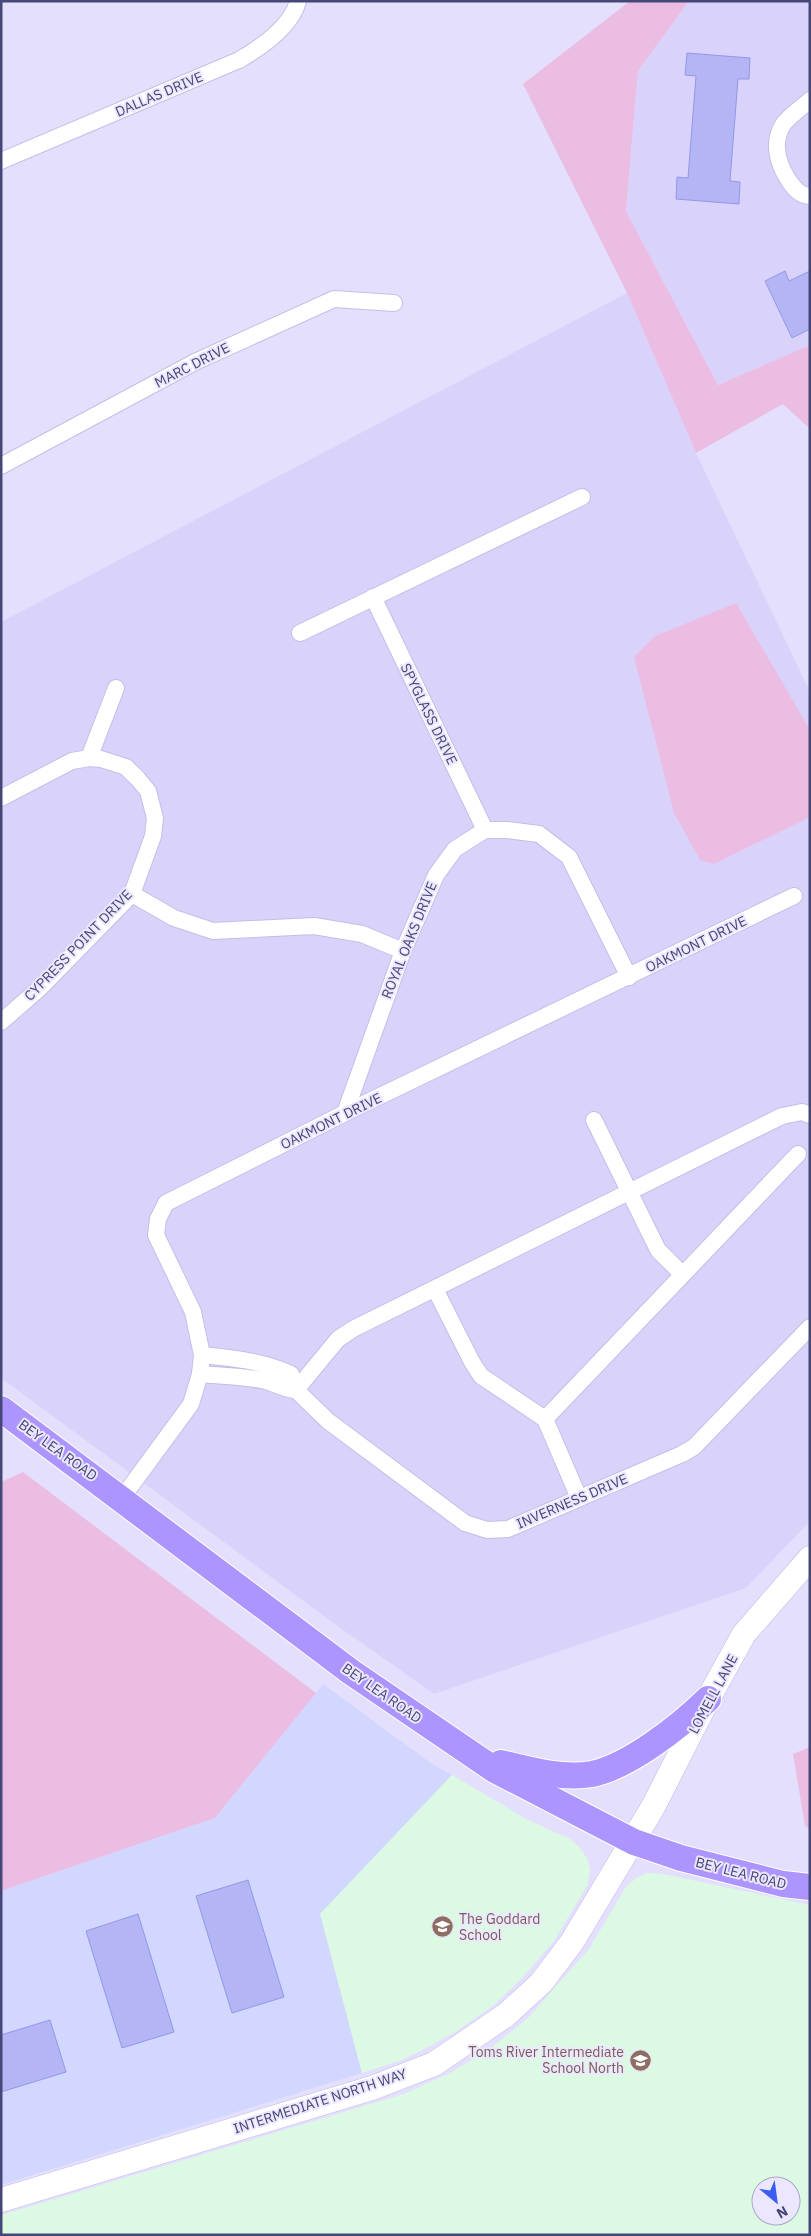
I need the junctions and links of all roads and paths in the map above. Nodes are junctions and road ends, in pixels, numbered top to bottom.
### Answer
1 (298, 1) edge
2 (810, 100) edge
3 (1, 161) edge
4 (810, 196) edge
5 (394, 303) dead end
6 (1, 466) edge
7 (582, 497) dead end
8 (373, 597) junction
9 (300, 633) dead end
10 (116, 688) dead end
11 (89, 758) junction
12 (7, 795) edge
13 (1, 808) edge
14 (484, 830) junction
15 (132, 894) junction
16 (794, 896) dead end
17 (403, 951) junction
18 (629, 977) junction
19 (1, 1022) edge
20 (345, 1113) junction
21 (810, 1115) edge
22 (594, 1120) dead end
23 (798, 1154) dead end
24 (630, 1193) junction
25 (682, 1274) junction
26 (435, 1289) junction
27 (810, 1328) edge
28 (202, 1355) junction
29 (200, 1374) junction
30 (296, 1390) junction
31 (1, 1409) edge
32 (545, 1419) junction
33 (122, 1498) junction
34 (578, 1498) junction
35 (810, 1558) edge
36 (708, 1699) junction
37 (476, 1757) junction
38 (634, 1842) junction
39 (810, 1887) edge
40 (1, 2200) edge

1 - 3 street, DALLAS DRIVE
2 - 4 street
5 - 6 street, MARC DRIVE
7 - 8 street
8 - 9 street
8 - 14 street, SPYGLASS DRIVE
10 - 11 street
11 - 12 street, CYPRESS POINT DRIVE
11 - 15 street, CYPRESS POINT DRIVE
12 - 13 street
14 - 17 street, ROYAL OAKS DRIVE
14 - 18 street
15 - 17 street
15 - 19 street, CYPRESS POINT DRIVE
16 - 18 street, OAKMONT DRIVE
17 - 20 street, ROYAL OAKS DRIVE
18 - 20 street, OAKMONT DRIVE
20 - 28 street, OAKMONT DRIVE
21 - 24 street
22 - 24 street
23 - 25 street
24 - 25 street
24 - 26 street
25 - 32 street
26 - 30 street
26 - 32 street
27 - 34 street, INVERNESS DRIVE
28 - 29 street, OAKMONT DRIVE
28 - 30 street, INVERNESS DRIVE
29 - 30 street
29 - 33 street, OAKMONT DRIVE
30 - 34 street, INVERNESS DRIVE
31 - 33 main road, BEY LEA ROAD
32 - 34 street
33 - 37 main road, BEY LEA ROAD
35 - 36 street, LOMELL LANE
36 - 37 main road
36 - 38 street, LOMELL LANE
37 - 38 main road, BEY LEA ROAD
38 - 39 main road, BEY LEA ROAD
38 - 40 street, INTERMEDIATE NORTH WAY

